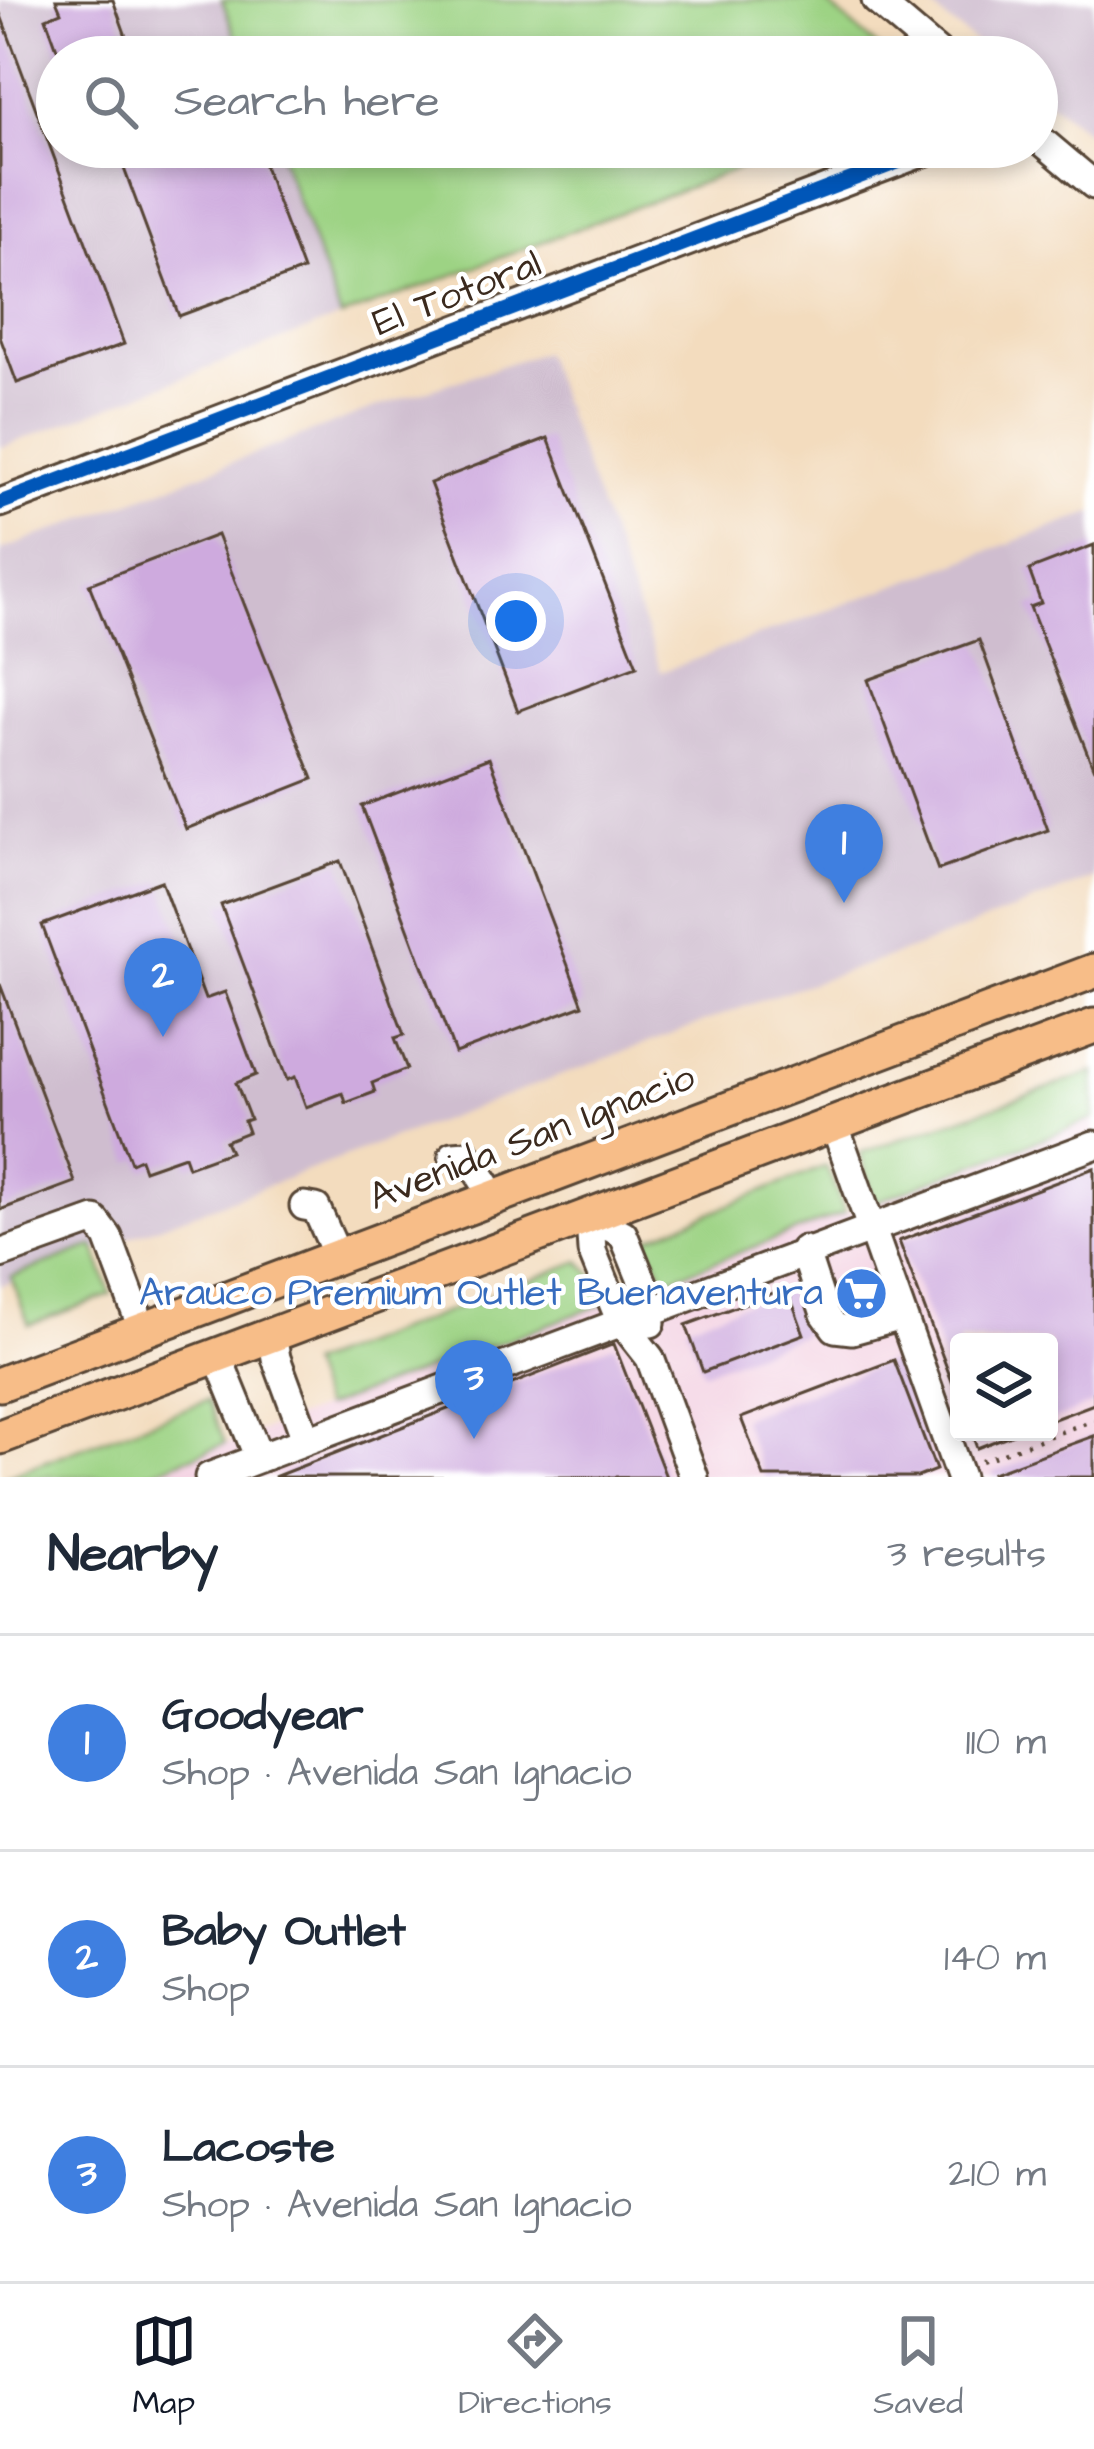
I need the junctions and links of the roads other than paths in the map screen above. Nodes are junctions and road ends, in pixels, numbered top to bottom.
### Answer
1 (876, 0) edge
2 (919, 36) edge
3 (1058, 154) edge
4 (882, 168) edge
5 (1094, 185) edge
6 (0, 503) edge
7 (1094, 971) edge
8 (1038, 992) junction
9 (1094, 1026) edge
10 (1056, 1041) junction
11 (896, 1045) junction
12 (914, 1093) junction
13 (834, 1123) junction
14 (1094, 1144) edge
15 (453, 1156) dead end
16 (494, 1198) junction
17 (304, 1206) dead end
18 (598, 1212) junction
19 (870, 1226) junction
20 (804, 1250) junction
21 (0, 1254) edge
22 (338, 1257) junction
23 (651, 1308) junction
24 (902, 1316) junction
25 (620, 1320) junction
26 (143, 1330) junction
27 (272, 1334) junction
28 (217, 1355) junction
29 (650, 1358) junction
30 (49, 1366) junction
31 (0, 1384) edge
32 (65, 1413) junction
33 (0, 1437) edge
34 (306, 1438) junction
35 (259, 1458) junction
36 (959, 1473) edge
37 (208, 1477) edge
38 (694, 1477) edge

1 - 2 street
3 - 5 street
4 - 6 street, El Totoral
7 - 8 main road, Avenida San Ignacio
8 - 10 main road
8 - 11 main road, Avenida San Ignacio
9 - 10 main road
10 - 12 main road
11 - 12 main road
11 - 16 main road, Avenida San Ignacio
12 - 13 main road
13 - 18 main road
13 - 19 street
14 - 19 street
15 - 16 street
16 - 22 main road, Avenida San Ignacio
17 - 22 street
18 - 23 street
18 - 25 street
18 - 27 main road
19 - 20 street
19 - 24 street
20 - 23 street
20 - 24 street
21 - 26 street
22 - 26 main road, Avenida San Ignacio
23 - 25 street
23 - 29 street
24 - 36 street
25 - 29 street
25 - 34 street
26 - 30 main road, Avenida San Ignacio
27 - 28 main road
27 - 34 street
28 - 32 main road
28 - 35 street
29 - 38 street
30 - 31 main road, Avenida San Ignacio
30 - 32 main road
32 - 33 main road
34 - 35 street
35 - 37 street

